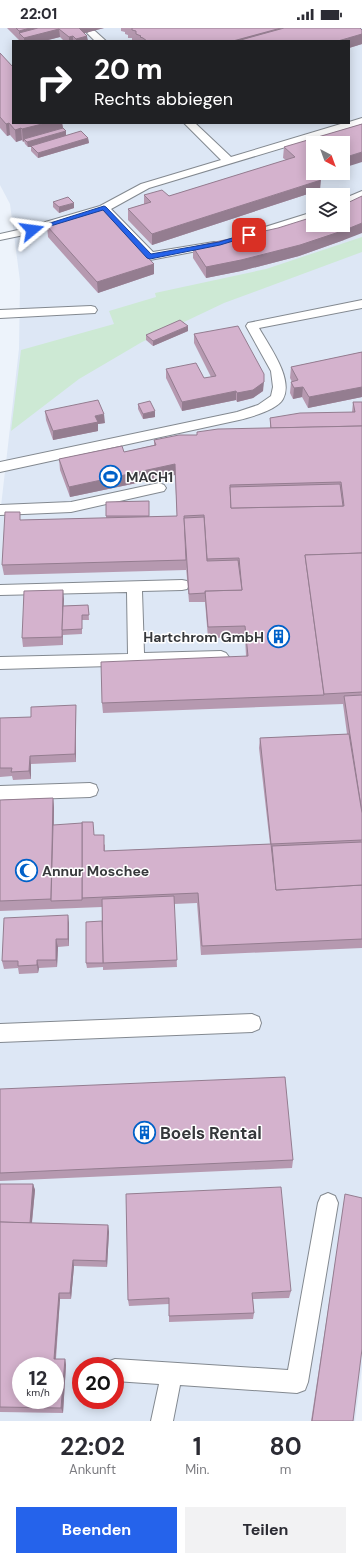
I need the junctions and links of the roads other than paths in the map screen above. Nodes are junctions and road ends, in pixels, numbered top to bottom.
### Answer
1 (92, 33) dead end
2 (100, 40) edge
3 (362, 121) edge
4 (190, 124) edge
5 (229, 161) junction
6 (362, 194) edge
7 (350, 200) edge
8 (104, 208) junction
9 (306, 217) edge
10 (0, 237) edge
11 (362, 304) edge
12 (91, 310) dead end
13 (0, 314) edge
14 (293, 368) edge
15 (277, 371) junction
16 (0, 467) edge
17 (159, 488) dead end
18 (0, 510) edge
19 (182, 585) dead end
20 (134, 587) junction
21 (0, 590) edge
22 (221, 657) edge
23 (136, 659) junction
24 (0, 663) edge
25 (90, 790) dead end
26 (0, 793) edge
27 (252, 1023) dead end
28 (0, 1033) edge
29 (328, 1203) dead end
30 (124, 1370) edge
31 (172, 1373) junction
32 (162, 1421) edge

1 - 2 lane
3 - 5 lane
4 - 5 lane
5 - 8 lane
6 - 7 lane
8 - 9 lane
8 - 10 lane
11 - 15 lane
12 - 13 lane
14 - 15 lane
15 - 16 lane
17 - 18 lane
19 - 20 lane
20 - 21 lane
20 - 23 lane
22 - 23 lane
23 - 24 lane
25 - 26 lane
27 - 28 lane
29 - 31 lane
30 - 31 lane
31 - 32 lane

